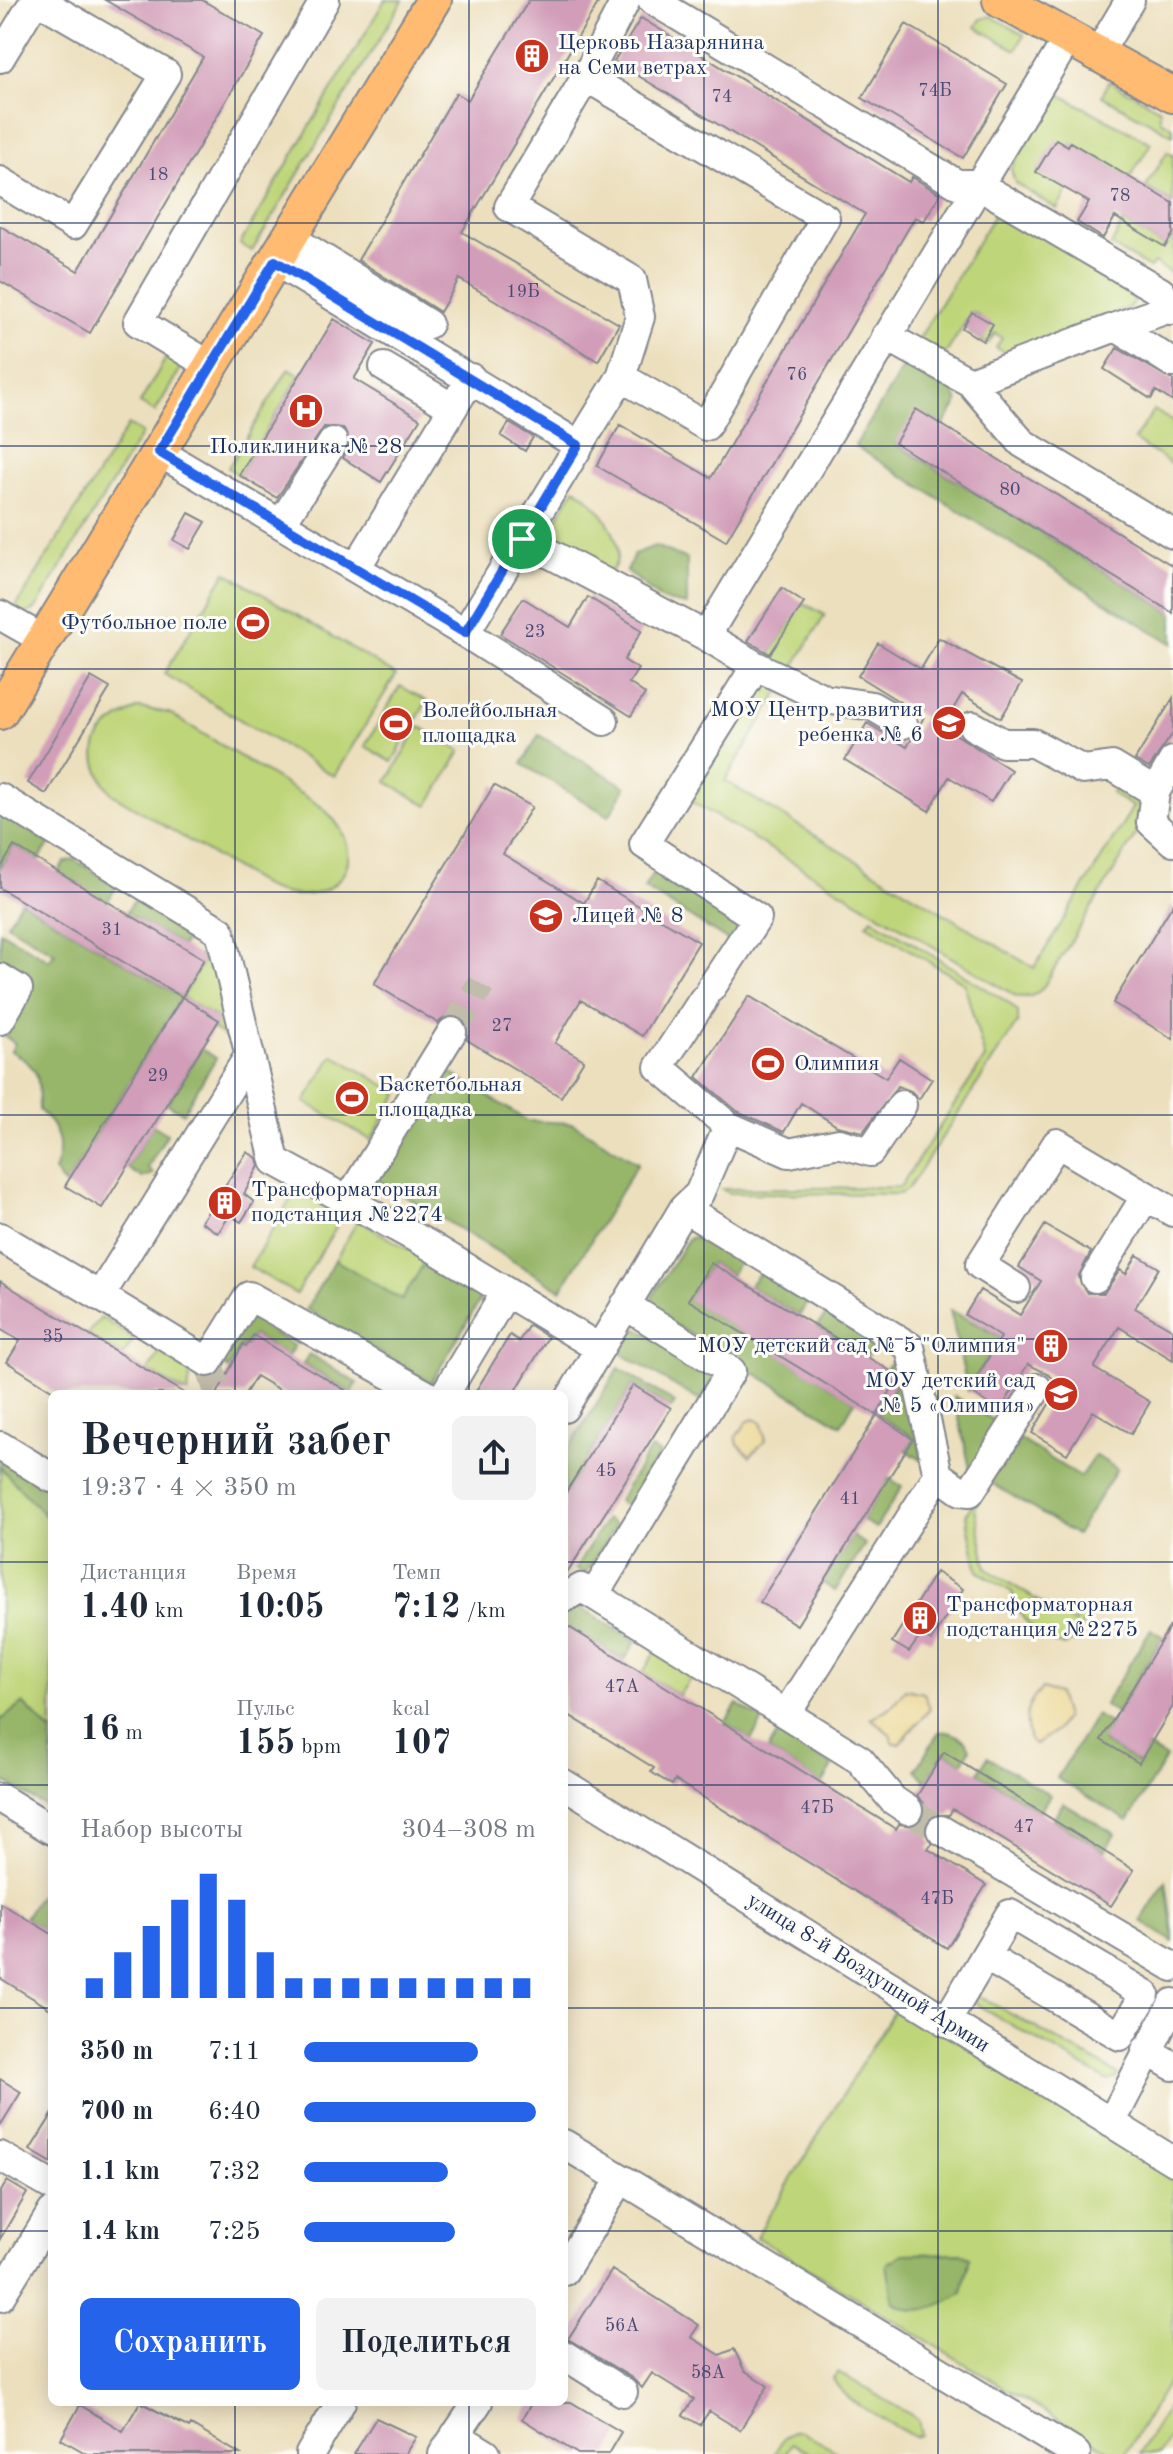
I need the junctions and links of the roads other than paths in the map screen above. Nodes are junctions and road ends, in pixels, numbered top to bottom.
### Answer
1 (36, 0) edge
2 (325, 0) edge
3 (434, 0) edge
4 (626, 0) edge
5 (652, 0) edge
6 (1000, 0) edge
7 (1130, 0) edge
8 (1068, 38) junction
9 (1098, 54) junction
10 (0, 58) edge
11 (586, 77) junction
12 (1173, 95) edge
13 (0, 181) edge
14 (977, 184) junction
15 (282, 249) junction
16 (1172, 309) edge
17 (428, 324) dead end
18 (1116, 327) junction
19 (886, 336) junction
20 (1173, 363) edge
21 (211, 366) junction
22 (384, 367) dead end
23 (621, 377) junction
24 (471, 378) junction
25 (970, 382) junction
26 (453, 408) junction
27 (333, 442) dead end
28 (578, 445) junction
29 (159, 452) junction
30 (281, 524) junction
31 (1173, 534) edge
32 (522, 539) junction
33 (356, 568) junction
34 (0, 615) edge
35 (465, 633) junction
36 (706, 636) junction
37 (44, 640) junction
38 (756, 666) junction
39 (0, 712) edge
40 (604, 721) dead end
41 (903, 724) dead end
42 (973, 726) dead end
43 (1173, 761) edge
44 (1155, 792) junction
45 (0, 798) edge
46 (1173, 842) edge
47 (0, 978) edge
48 (0, 1020) edge
49 (452, 1032) tunnel mouth
50 (249, 1056) junction
51 (902, 1105) dead end
52 (728, 1126) junction
53 (1146, 1196) junction
54 (348, 1201) junction
55 (684, 1208) junction
56 (1173, 1212) edge
57 (0, 1237) edge
58 (1095, 1278) dead end
59 (1016, 1288) dead end
60 (506, 1292) junction
61 (100, 1296) junction
62 (625, 1305) junction
63 (599, 1348) junction
64 (1037, 1388) dead end
65 (418, 1390) edge
66 (447, 1390) edge
67 (568, 1401) edge
68 (0, 1446) edge
69 (938, 1475) junction
70 (48, 1476) edge
71 (594, 1595) junction
72 (568, 1596) edge
73 (786, 1714) junction
74 (568, 1786) edge
75 (0, 1798) edge
76 (908, 1810) tunnel mouth
77 (48, 1828) edge
78 (941, 1830) tunnel mouth
79 (985, 1956) junction
80 (1173, 1967) edge
81 (1173, 2003) edge
82 (946, 2022) junction
83 (1146, 2050) junction
84 (1173, 2066) edge
85 (1111, 2123) junction
86 (568, 2146) edge
87 (0, 2156) edge
88 (1173, 2161) edge
89 (621, 2179) junction
90 (48, 2184) edge
91 (48, 2219) edge
92 (568, 2265) edge
93 (0, 2297) edge
94 (568, 2358) edge
95 (623, 2392) dead end
96 (339, 2406) edge
97 (475, 2406) edge
98 (449, 2445) edge
99 (310, 2454) edge
100 (486, 2454) edge
101 (1076, 2454) edge

1 - 10 street
1 - 13 street
2 - 21 street
3 - 15 main road
4 - 11 street
5 - 14 street
6 - 8 main road
7 - 9 street
8 - 9 main road
8 - 14 street
9 - 12 main road
11 - 23 street
11 - 23 street
14 - 16 street
14 - 19 street
15 - 17 street
15 - 21 main road
15 - 24 street
16 - 18 street
18 - 20 street
18 - 25 street
19 - 25 street
19 - 36 street
21 - 29 main road
22 - 26 street
23 - 28 street
24 - 26 street
24 - 28 street
25 - 31 street
26 - 33 street
27 - 30 street
28 - 32 street
29 - 30 street
29 - 37 main road
30 - 33 street
32 - 35 street
32 - 36 street
33 - 35 street
34 - 37 street
35 - 40 street
36 - 38 street
37 - 39 main road
38 - 41 street
38 - 52 street
42 - 44 street
43 - 44 street
44 - 46 street
45 - 50 street
47 - 48 street
49 - 54 street
50 - 54 street
50 - 61 street
51 - 52 street
52 - 55 street
53 - 56 street
53 - 58 street
53 - 59 street
54 - 60 street
55 - 62 street
55 - 69 street
57 - 61 street
60 - 63 street
60 - 66 street
61 - 65 street
62 - 63 street
62 - 71 street
63 - 67 street
64 - 69 street
68 - 70 street
69 - 73 street
71 - 72 street
71 - 73 street
73 - 76 street
74 - 82 street, улица 8-й Воздушной Армии
75 - 77 street
78 - 80 street
79 - 79 street
79 - 82 street
81 - 83 street
82 - 85 street, улица 8-й Воздушной Армии
83 - 84 street
83 - 85 street
85 - 88 street, улица 8-й Воздушной Армии
86 - 89 street
87 - 90 street
89 - 92 street
89 - 101 street
91 - 93 street
94 - 95 street
96 - 99 street
97 - 98 street
98 - 100 street

